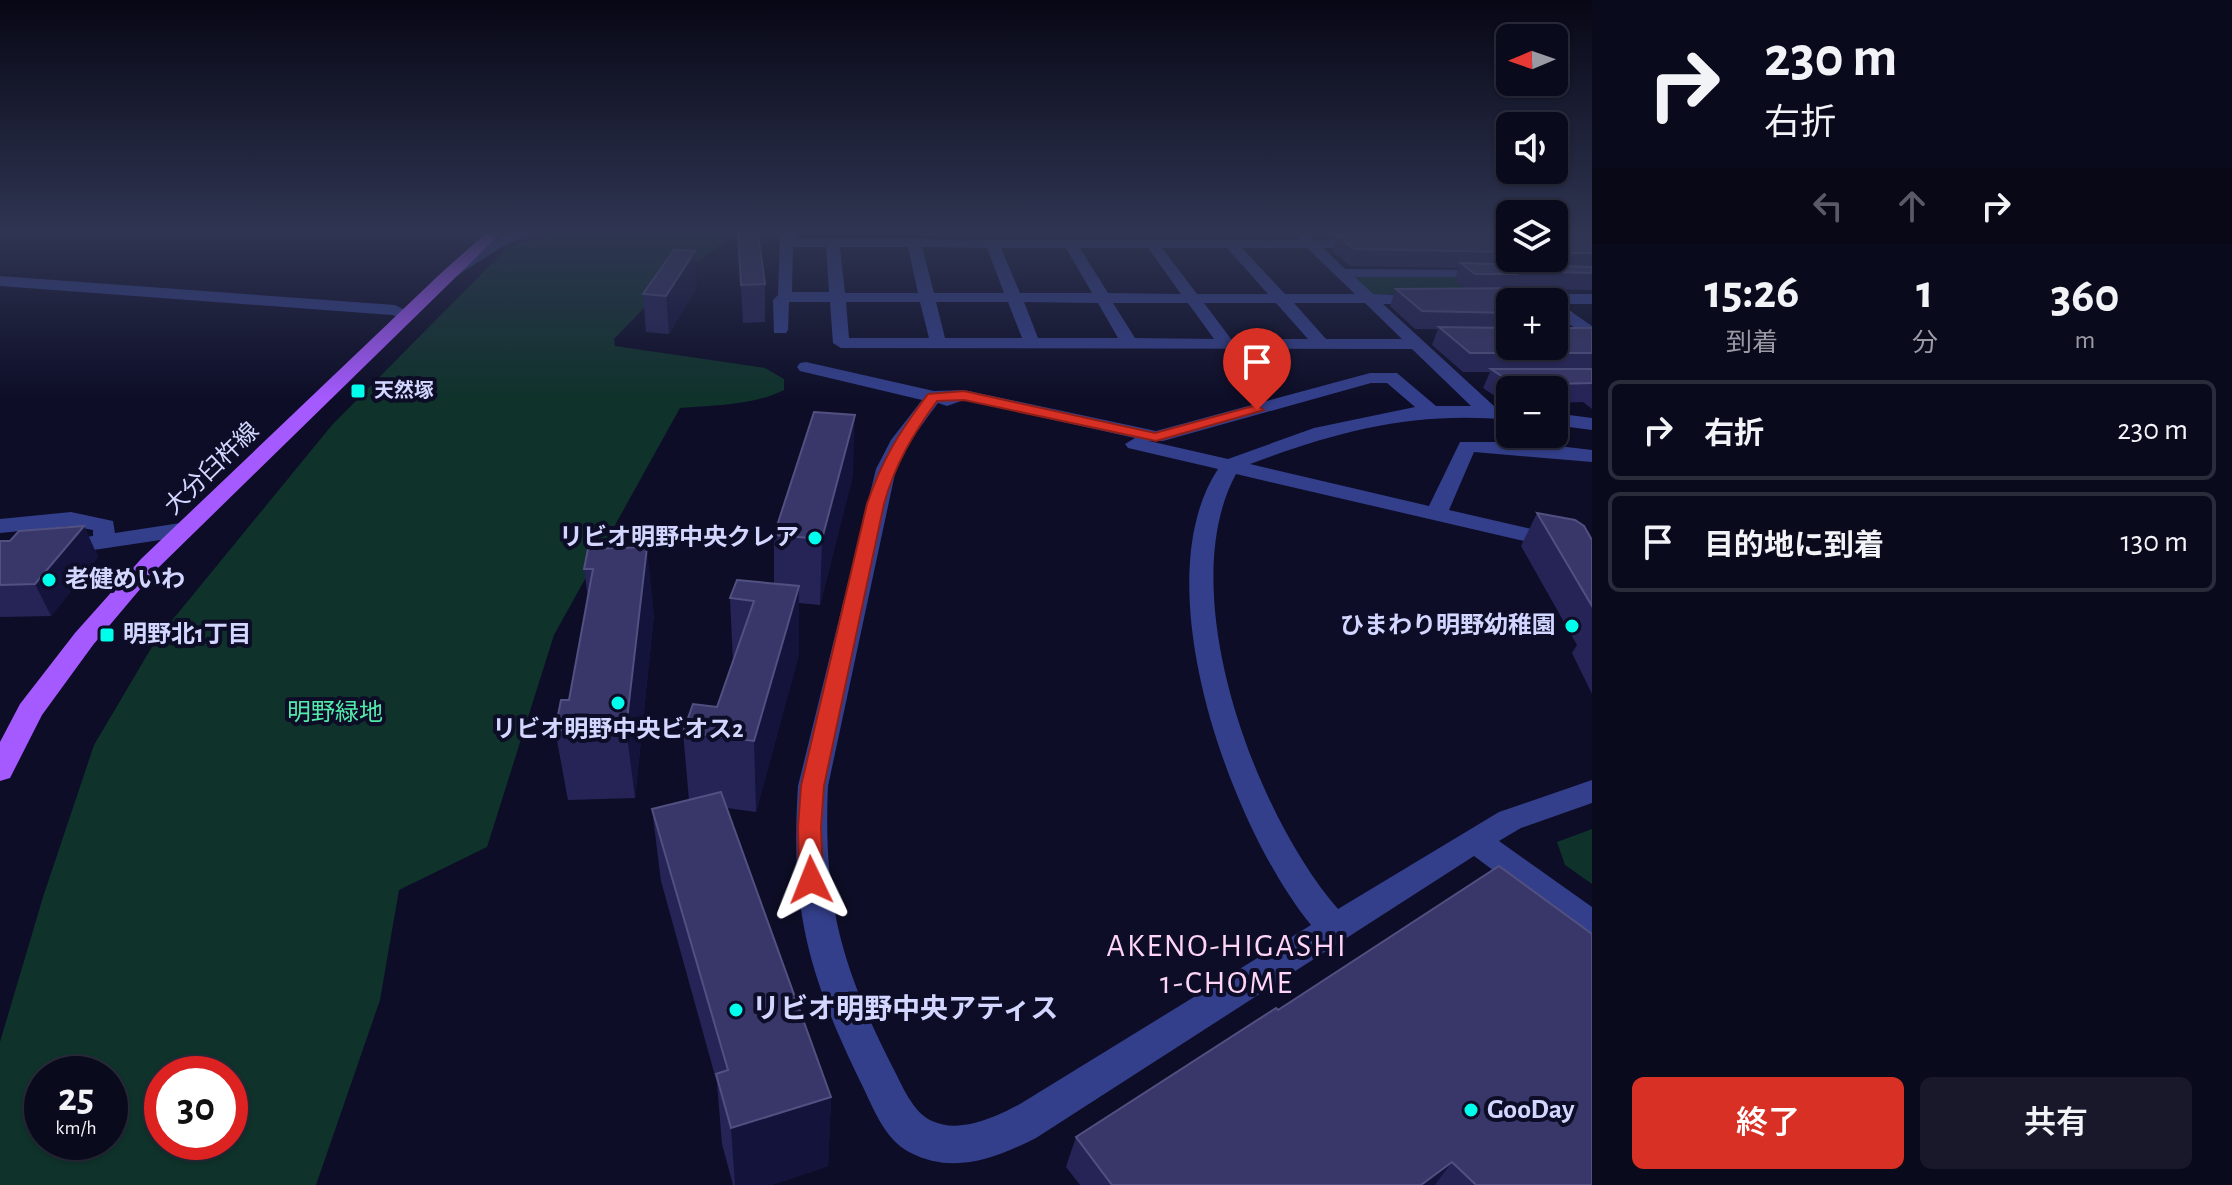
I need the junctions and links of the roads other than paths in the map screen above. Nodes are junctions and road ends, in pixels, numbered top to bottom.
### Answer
1 (99, 288) edge
2 (434, 288) edge
3 (785, 288) edge
4 (836, 288) edge
5 (925, 288) edge
6 (1010, 288) edge
7 (1097, 288) edge
8 (1185, 288) edge
9 (1272, 288) edge
10 (1359, 288) edge
11 (785, 296) junction
12 (837, 297) junction
13 (927, 297) junction
14 (1014, 298) junction
15 (1103, 298) junction
16 (1192, 298) junction
17 (1281, 298) junction
18 (1369, 298) junction
19 (1448, 299) edge
20 (1592, 299) edge
21 (1568, 301) edge
22 (407, 315) junction
23 (1568, 318) edge
24 (780, 330) dead end
25 (1592, 336) edge
26 (1439, 337) edge
27 (1568, 338) edge
28 (1414, 340) junction
29 (938, 343) junction
30 (1032, 343) junction
31 (1129, 343) junction
32 (1226, 343) junction
33 (1322, 344) junction
34 (806, 367) dead end
35 (1456, 380) junction
36 (1486, 380) dead end
37 (933, 397) junction
38 (1489, 412) junction
39 (1433, 413) junction
40 (1496, 413) edge
41 (1568, 421) edge
42 (1592, 424) edge
43 (1592, 456) edge
44 (1230, 467) junction
45 (1437, 513) junction
46 (0, 526) edge
47 (187, 529) junction
48 (103, 542) junction
49 (1592, 550) edge
50 (0, 557) edge
51 (0, 770) edge
52 (1592, 791) edge
53 (1475, 840) junction
54 (1592, 925) edge
55 (1335, 930) junction

1 - 22 street
2 - 22 main road, 大分臼杵線
3 - 11 street
4 - 12 street
5 - 13 street
6 - 14 street
7 - 15 street
8 - 16 street
9 - 17 street
10 - 18 street
11 - 12 street
11 - 24 street
12 - 13 street
12 - 29 street
13 - 14 street
13 - 29 street
14 - 15 street
14 - 30 street
15 - 16 street
15 - 31 street
16 - 17 street
16 - 32 street
17 - 18 street
17 - 33 street
18 - 19 street
18 - 28 street
20 - 21 street
22 - 47 main road, 大分臼杵線
23 - 25 street
25 - 27 street
26 - 28 street
28 - 33 street
28 - 35 street
29 - 30 street
30 - 31 street
31 - 32 street
32 - 33 street
34 - 37 street
35 - 36 street
35 - 38 street
37 - 39 street
37 - 44 street
37 - 55 street
38 - 39 street
38 - 40 street
39 - 44 street
41 - 42 street
43 - 45 street
44 - 45 street
44 - 55 street
45 - 49 street
46 - 48 street
47 - 48 street
47 - 51 main road, 大分臼杵線
48 - 50 street
52 - 53 street
53 - 54 street
53 - 55 street

